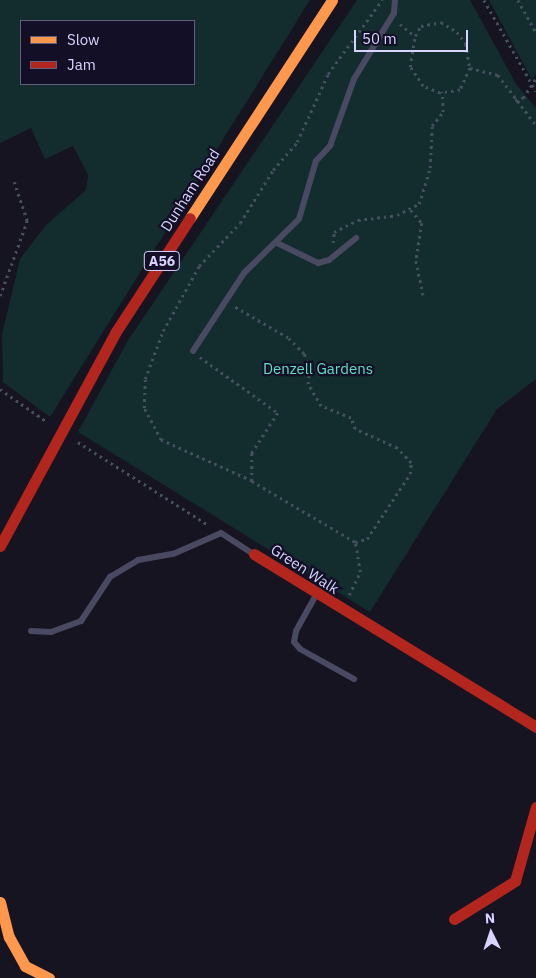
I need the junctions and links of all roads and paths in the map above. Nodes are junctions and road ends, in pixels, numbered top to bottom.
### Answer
1 (332, 0) edge
2 (382, 0) edge
3 (394, 0) edge
4 (484, 0) edge
5 (518, 0) edge
6 (392, 17) junction
7 (536, 33) edge
8 (415, 36) junction
9 (470, 68) junction
10 (536, 78) edge
11 (531, 84) junction
12 (536, 91) edge
13 (442, 92) junction
14 (515, 100) junction
15 (536, 125) edge
16 (14, 182) dead end
17 (410, 210) junction
18 (356, 238) dead end
19 (277, 243) junction
20 (339, 252) junction
21 (423, 295) dead end
22 (0, 296) edge
23 (228, 303) junction
24 (193, 351) joint
25 (0, 389) edge
26 (61, 431) junction
27 (252, 481) junction
28 (8, 532) junction
29 (221, 533) junction
30 (355, 542) junction
31 (0, 546) edge
32 (0, 553) edge
33 (254, 554) joint
34 (316, 595) junction
35 (342, 610) junction
36 (386, 621) dead end
37 (32, 630) dead end
38 (380, 634) junction
39 (354, 678) dead end
40 (536, 726) edge
41 (536, 807) edge
42 (0, 902) edge
43 (454, 919) dead end
44 (49, 978) edge

1 - 26 main road, Dunham Road / A56
2 - 27 path
3 - 6 lane
4 - 11 path
5 - 7 path
6 - 8 path
6 - 19 lane
8 - 9 path
8 - 13 path
9 - 13 path
9 - 14 path
10 - 11 path
11 - 12 path
11 - 14 path
13 - 17 path
14 - 15 path
16 - 22 path
17 - 20 path
17 - 21 path
18 - 20 lane
19 - 20 lane
19 - 23 lane
23 - 24 lane
23 - 30 path
24 - 27 path
25 - 26 path
26 - 28 main road, Dunham Road / A56
26 - 29 path
27 - 30 path
28 - 31 main road, Dunham Road / A56
28 - 32 main road, Dunham Road / A56
29 - 33 lane, Green Walk
29 - 37 lane
30 - 35 path
33 - 34 main road, Green Walk
34 - 35 main road, Green Walk
34 - 39 lane
35 - 38 main road, Green Walk
36 - 38 lane
38 - 40 main road, Green Walk
41 - 43 main road
42 - 44 main road

